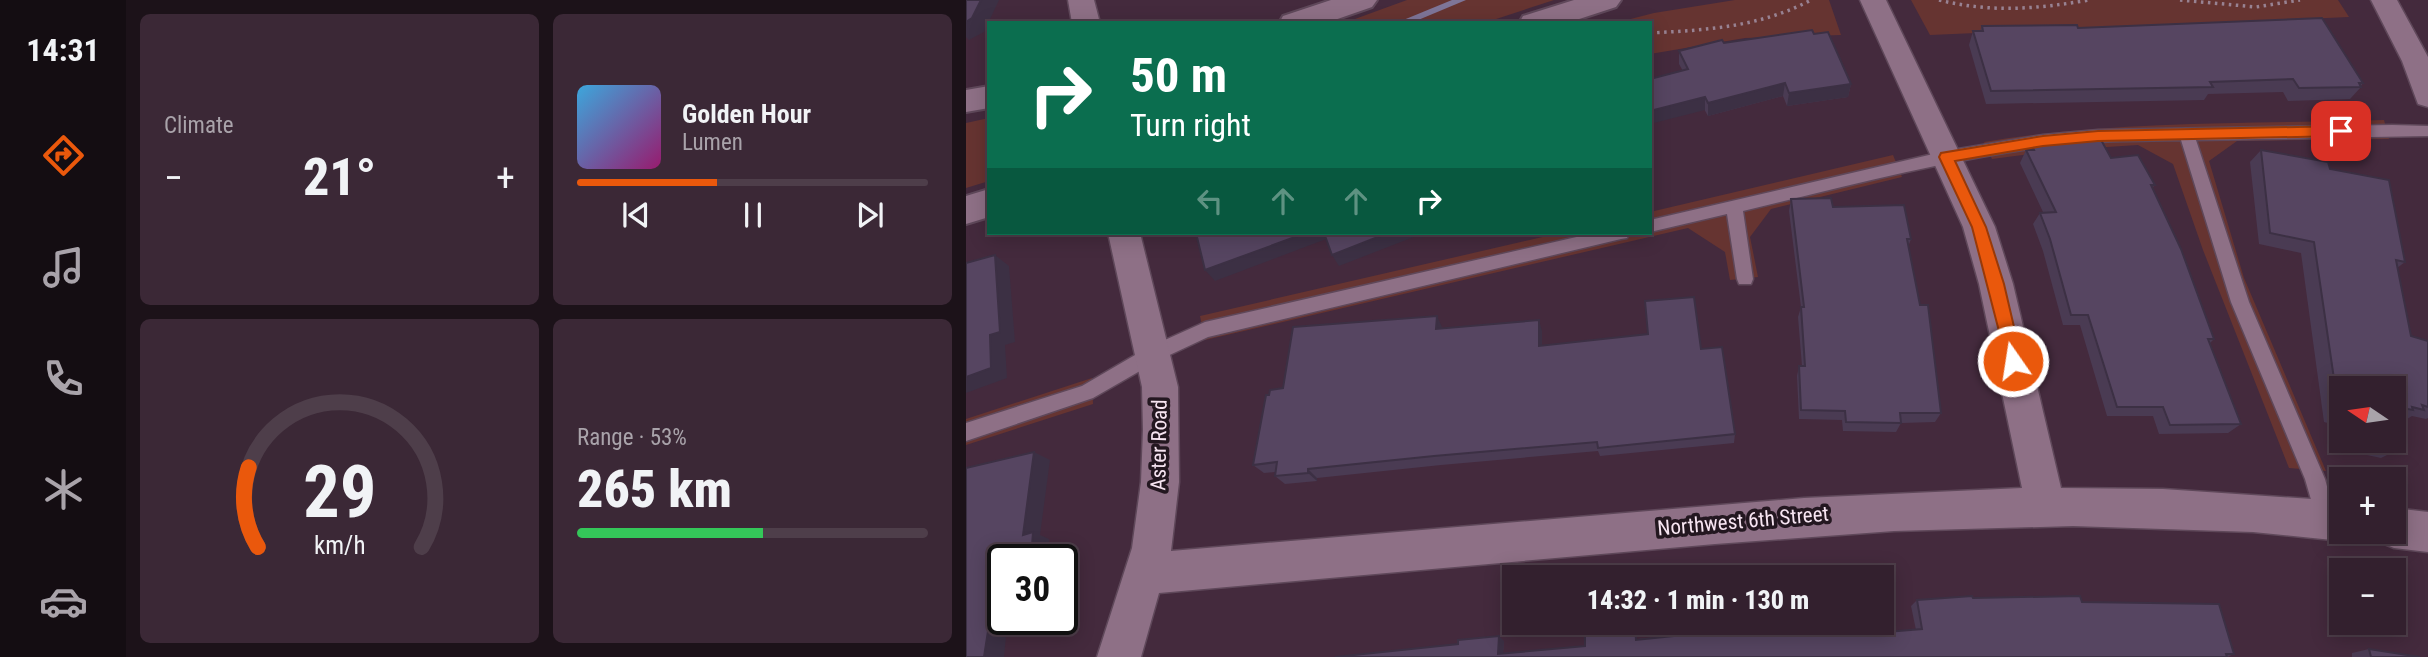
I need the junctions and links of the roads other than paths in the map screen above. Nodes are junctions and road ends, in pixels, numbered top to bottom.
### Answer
1 (1082, 0) edge
2 (1362, 0) edge
3 (1606, 0) edge
4 (1873, 0) edge
5 (2384, 0) edge
6 (1086, 21) edge
7 (1300, 21) edge
8 (1540, 21) edge
9 (2426, 84) edge
10 (987, 97) edge
11 (966, 101) edge
12 (2428, 131) edge
13 (2187, 135) junction
14 (1946, 157) junction
15 (987, 204) edge
16 (1734, 206) junction
17 (966, 210) edge
18 (1652, 226) edge
19 (1124, 235) edge
20 (1612, 235) edge
21 (1745, 278) dead end
22 (1153, 354) junction
23 (966, 432) edge
24 (2046, 506) junction
25 (2329, 509) edge
26 (2329, 520) edge
27 (2406, 529) edge
28 (2428, 532) edge
29 (1145, 574) junction
30 (1119, 657) edge

1 - 6 street
2 - 7 street
3 - 8 street
4 - 14 street
5 - 9 street
10 - 11 street
12 - 13 lane
13 - 14 lane
13 - 25 lane
14 - 16 lane
14 - 24 street
15 - 17 street
16 - 18 lane
16 - 21 lane
19 - 22 street, Aster Road
20 - 22 lane
22 - 23 lane
22 - 29 street, Aster Road
24 - 26 street, Northwest 6th Street
24 - 29 street, Northwest 6th Street
27 - 28 street
29 - 30 street, Aster Road

